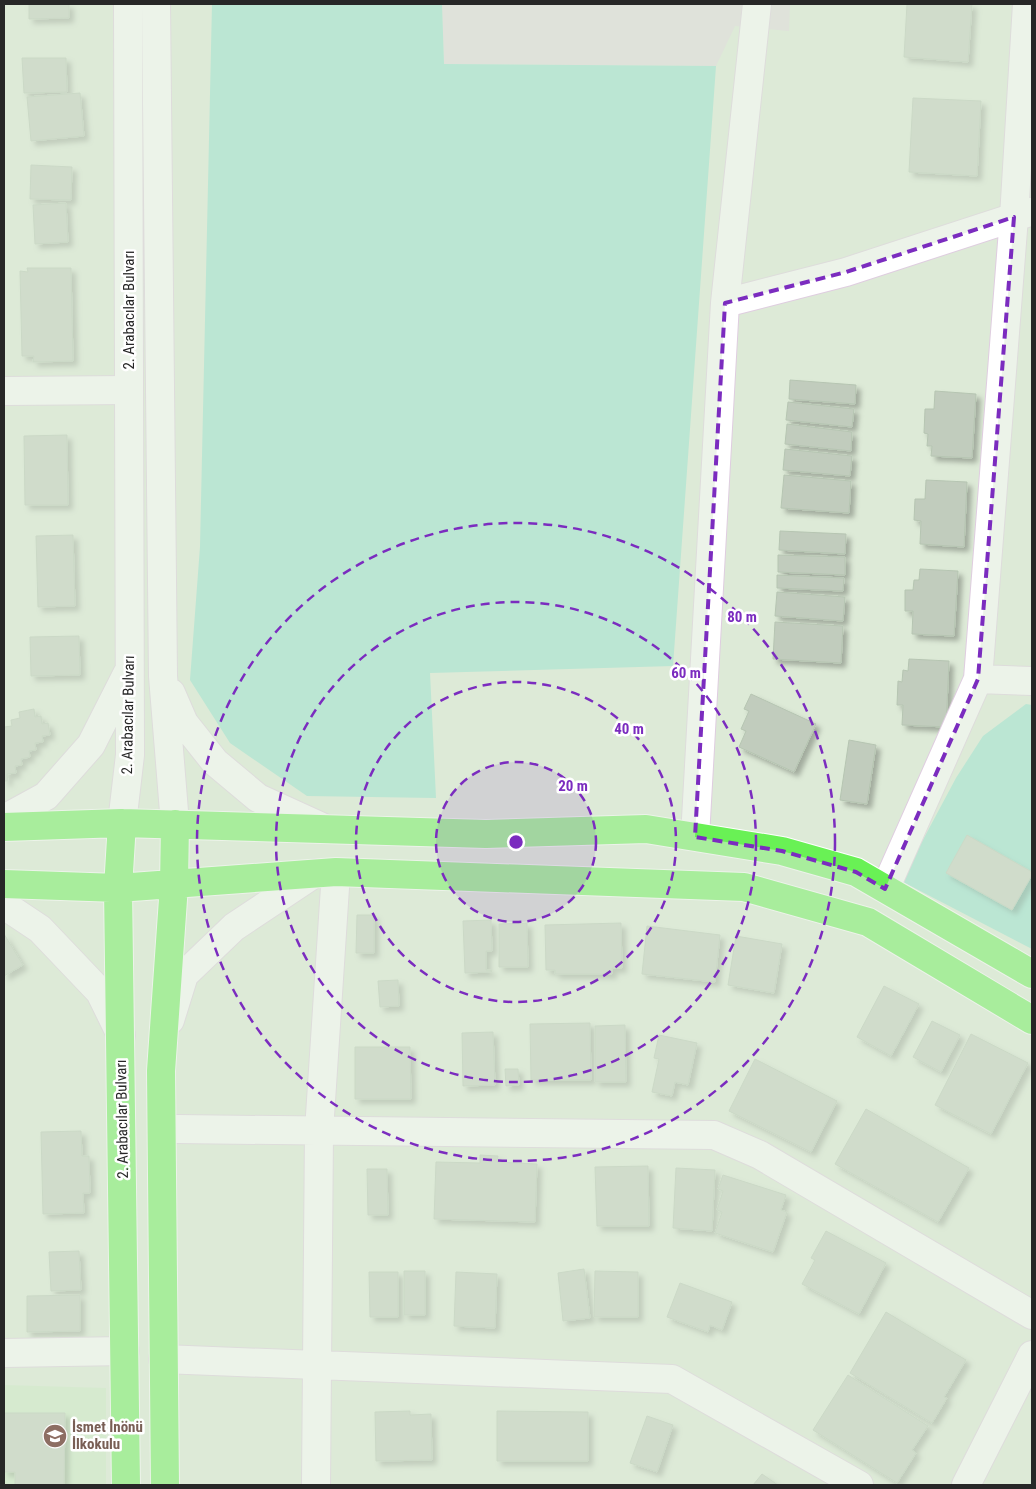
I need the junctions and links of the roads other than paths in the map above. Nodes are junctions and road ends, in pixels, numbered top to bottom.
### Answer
1 (128, 4) edge
2 (156, 4) edge
3 (757, 4) edge
4 (1027, 4) edge
5 (1023, 214) edge
6 (725, 303) junction
7 (129, 390) junction
8 (4, 391) edge
9 (130, 668) junction
10 (163, 676) junction
11 (978, 679) junction
12 (1032, 681) edge
13 (4, 819) edge
14 (122, 823) junction
15 (175, 824) junction
16 (4, 827) edge
17 (326, 829) junction
18 (695, 837) junction
19 (326, 873) junction
20 (4, 884) edge
21 (174, 885) junction
22 (118, 888) junction
23 (885, 889) junction
24 (4, 906) edge
25 (1032, 974) edge
26 (1032, 1020) edge
27 (121, 1035) junction
28 (163, 1040) junction
29 (176, 1129) dead end
30 (319, 1130) junction
31 (1032, 1315) edge
32 (125, 1351) junction
33 (4, 1352) edge
34 (1032, 1355) edge
35 (164, 1359) junction
36 (317, 1366) junction
37 (126, 1485) edge
38 (165, 1485) edge
39 (316, 1485) edge
40 (859, 1485) edge
41 (966, 1485) edge

1 - 7 street, 2. Arabacılar Bulvarı
2 - 10 street, 2. Arabacılar Bulvarı
3 - 6 street
4 - 5 street
5 - 6 street
5 - 11 street
6 - 18 street
7 - 8 street
7 - 9 street, 2. Arabacılar Bulvarı
9 - 13 street
9 - 14 street, 2. Arabacılar Bulvarı
10 - 15 street, 2. Arabacılar Bulvarı
10 - 17 street
11 - 12 street
11 - 23 street
14 - 15 main road
14 - 16 main road
14 - 22 main road, 2. Arabacılar Bulvarı
15 - 17 main road
15 - 21 main road
17 - 18 main road
18 - 23 main road
19 - 21 main road
19 - 26 main road
19 - 28 street
19 - 30 street
20 - 22 main road
21 - 22 main road
21 - 28 main road
22 - 27 main road, 2. Arabacılar Bulvarı
23 - 25 main road
24 - 27 street
27 - 32 main road, 2. Arabacılar Bulvarı
28 - 35 main road
29 - 30 street
30 - 31 street
30 - 36 street
32 - 33 street
32 - 37 main road, 2. Arabacılar Bulvarı
34 - 41 street
35 - 36 street
35 - 38 main road
36 - 39 street
36 - 40 street

